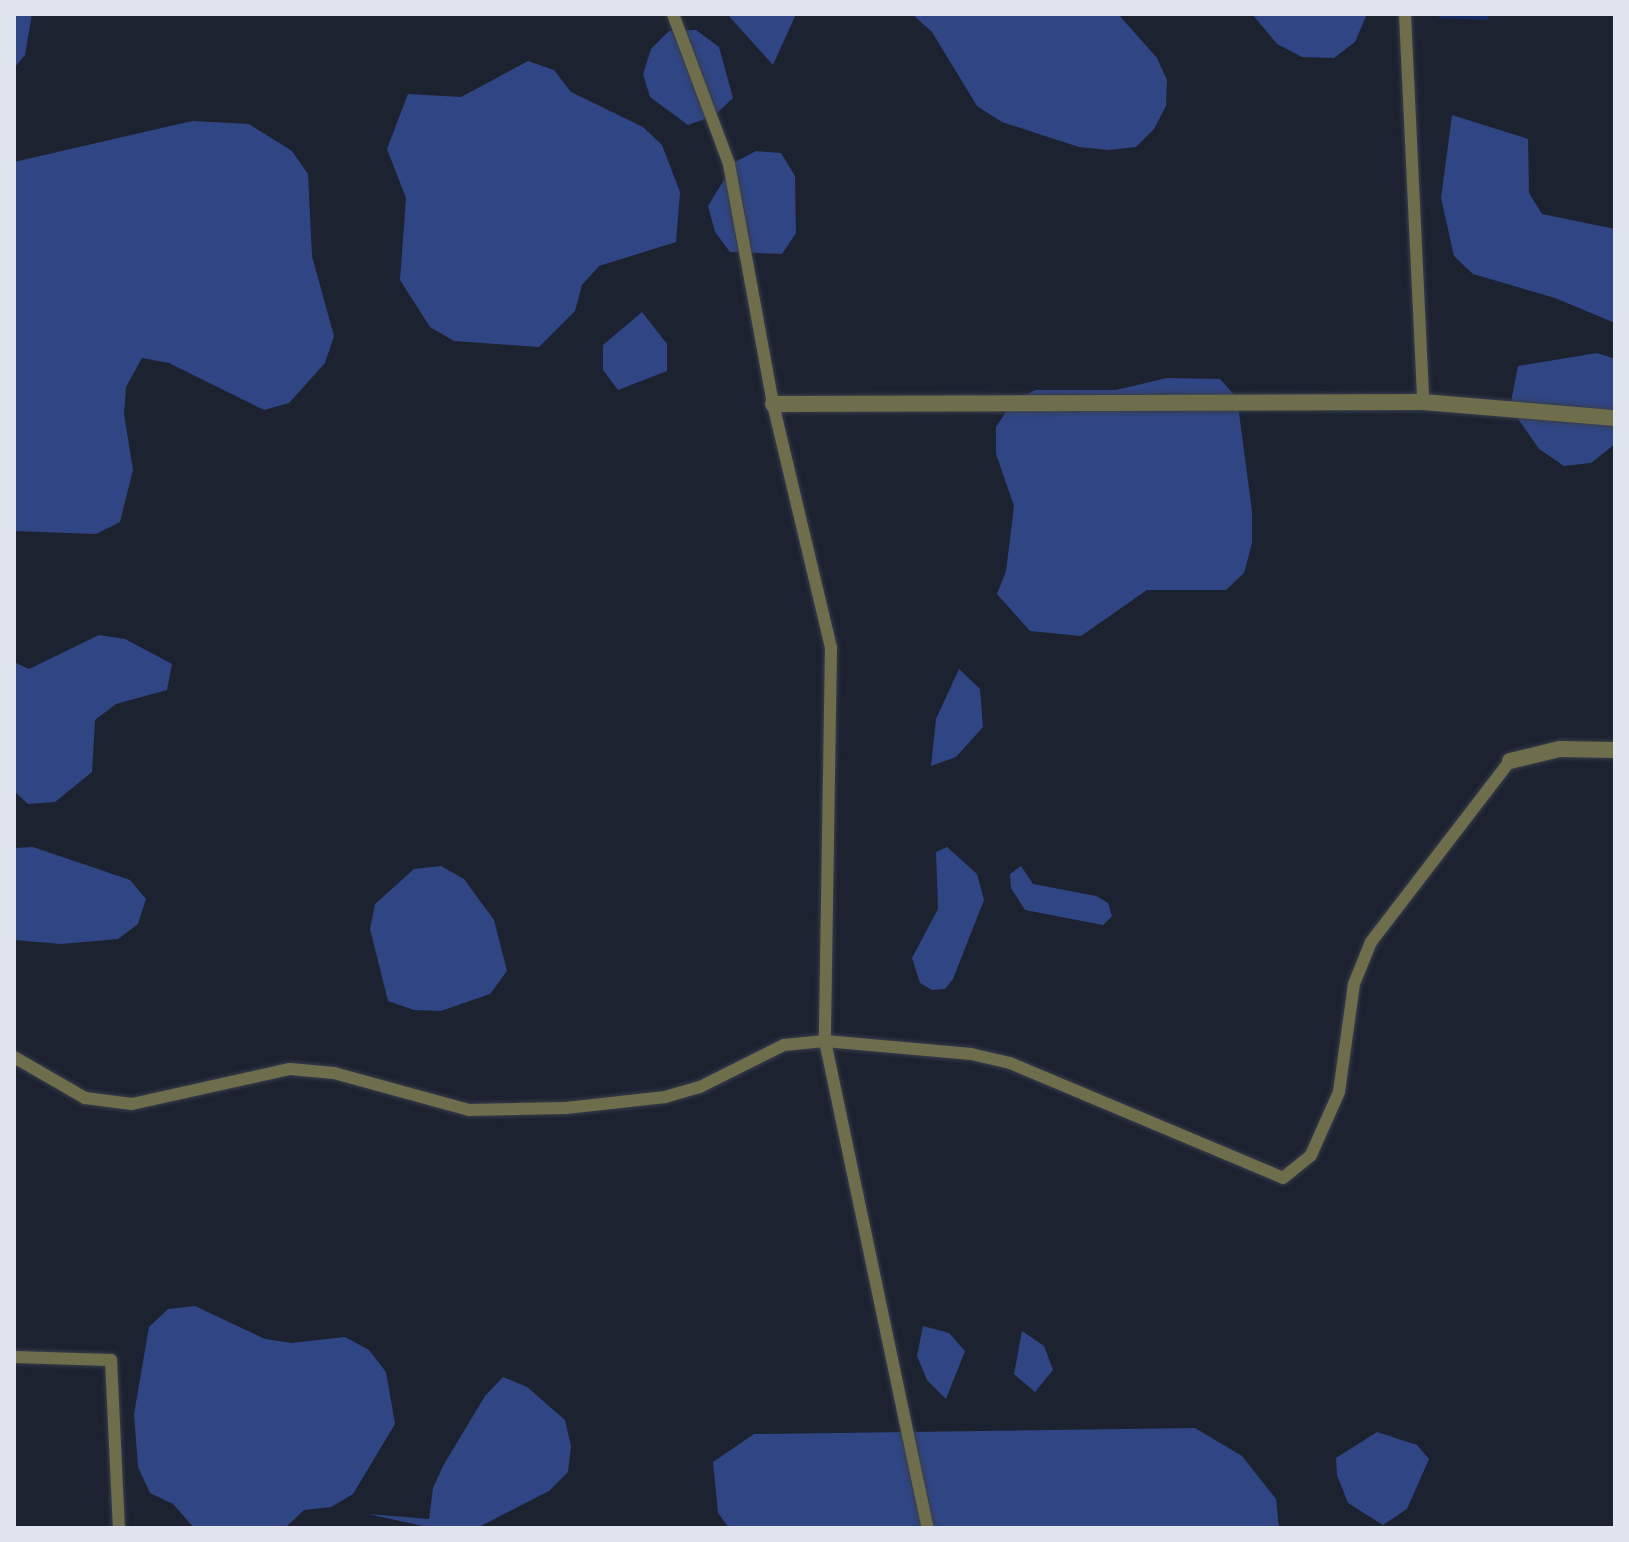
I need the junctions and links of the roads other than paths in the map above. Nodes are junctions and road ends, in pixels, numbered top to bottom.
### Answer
1 (673, 14) edge
2 (1405, 14) edge
3 (1423, 402) junction
4 (773, 404) junction
5 (1615, 418) edge
6 (1615, 750) edge
7 (1510, 761) joint
8 (825, 1041) junction
9 (14, 1057) edge
10 (14, 1357) edge
11 (119, 1528) edge
12 (928, 1528) edge

1 - 4 lane
2 - 3 lane
3 - 4 street
3 - 5 street
4 - 8 lane
6 - 7 street
7 - 8 lane
8 - 9 lane
8 - 12 lane
10 - 11 lane

